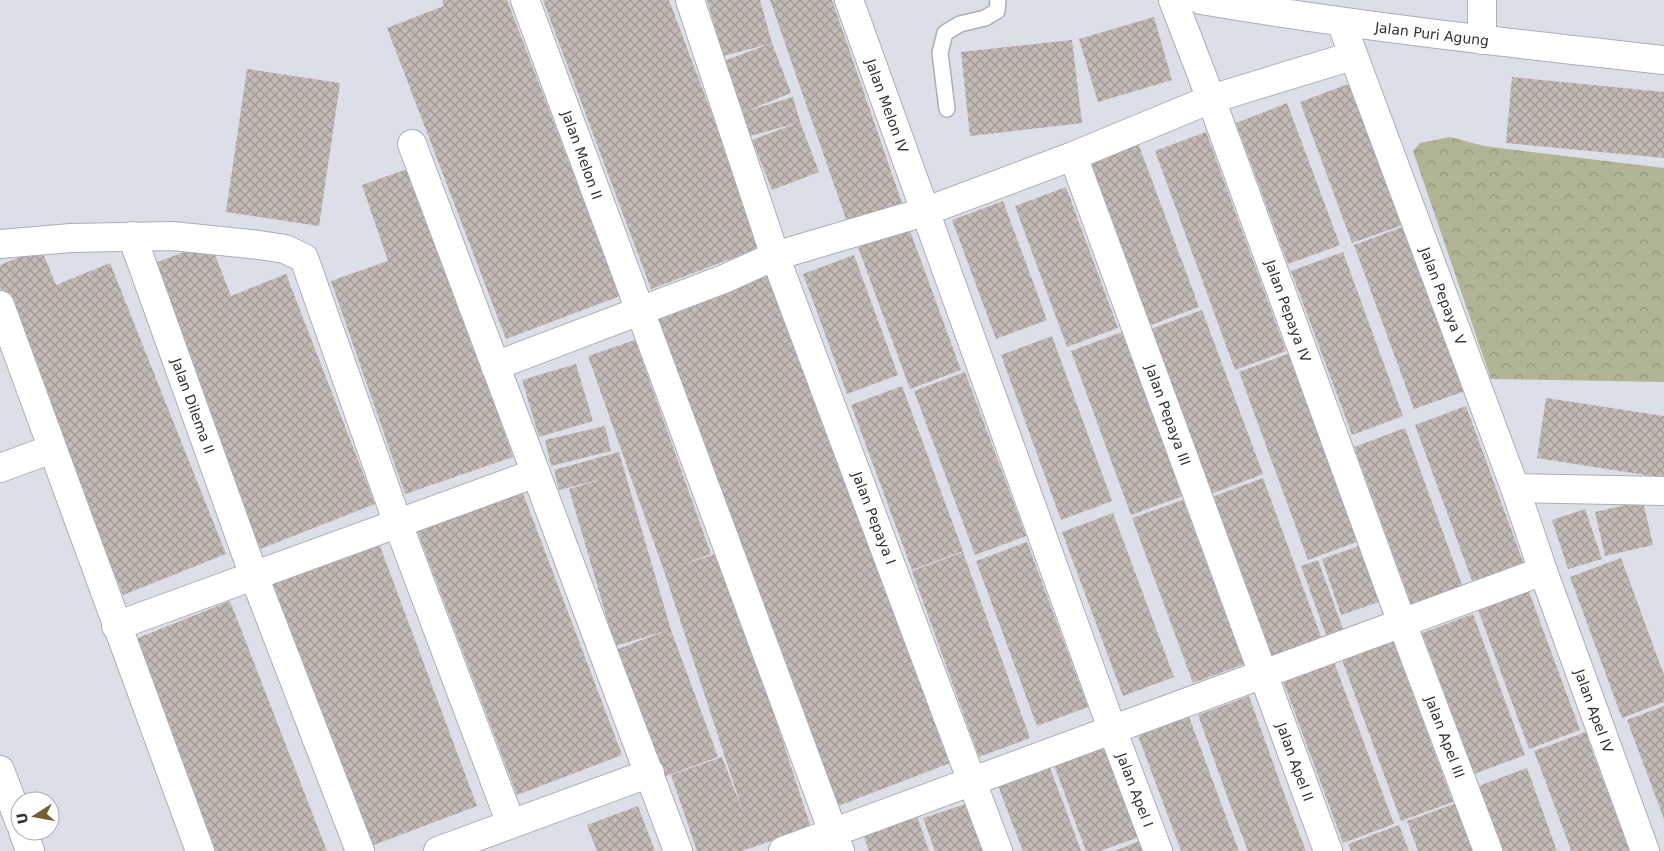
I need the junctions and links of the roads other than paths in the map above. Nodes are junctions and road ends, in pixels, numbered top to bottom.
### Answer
1 (525, 0) edge
2 (690, 0) edge
3 (849, 0) edge
4 (998, 0) edge
5 (1172, 0) edge
6 (1201, 0) edge
7 (1482, 0) edge
8 (1233, 3) edge
9 (1341, 22) junction
10 (1482, 40) junction
11 (1352, 56) junction
12 (1664, 60) edge
13 (1211, 99) junction
14 (947, 109) dead end
15 (412, 144) dead end
16 (1073, 156) junction
17 (924, 212) junction
18 (132, 236) junction
19 (0, 244) edge
20 (775, 256) junction
21 (0, 305) edge
22 (639, 311) junction
23 (495, 366) junction
24 (52, 449) junction
25 (0, 468) edge
26 (536, 473) junction
27 (1515, 488) junction
28 (1664, 491) edge
29 (398, 524) junction
30 (1543, 571) junction
31 (254, 576) junction
32 (1402, 623) junction
33 (116, 626) junction
34 (1262, 674) junction
35 (1112, 729) junction
36 (0, 770) edge
37 (650, 773) junction
38 (972, 780) junction
39 (10, 796) edge
40 (511, 824) junction
41 (836, 842) edge
42 (200, 851) edge
43 (360, 851) edge
44 (438, 851) edge
45 (678, 851) edge
46 (782, 851) edge
47 (998, 851) edge
48 (1158, 851) edge
49 (1328, 851) edge
50 (1488, 851) edge
51 (1646, 851) edge

1 - 22 street, Jalan Melon II
2 - 20 street, Jalan Pepaya I
3 - 17 street, Jalan Melon IV
4 - 14 lane
5 - 13 street, Jalan Pepaya IV
6 - 8 street, Jalan Puri Agung
7 - 10 street
8 - 9 street, Jalan Puri Agung
9 - 10 street, Jalan Puri Agung
9 - 11 street, Jalan Pepaya V
10 - 12 street, Jalan Puri Agung
11 - 13 street
11 - 27 street, Jalan Pepaya V
13 - 16 street
13 - 32 street, Jalan Pepaya IV
15 - 23 street
16 - 17 street
16 - 34 street, Jalan Pepaya III
17 - 20 street
17 - 35 street, Jalan Melon IV
18 - 19 street
18 - 29 street
18 - 31 street, Jalan Dilema II
20 - 22 street
20 - 38 street, Jalan Pepaya I
21 - 24 street
22 - 23 street
22 - 41 street, Jalan Melon II
23 - 26 street
24 - 25 street
24 - 33 street
26 - 29 street
26 - 37 street
27 - 28 street
27 - 30 street, Jalan Pepaya V
29 - 31 street
29 - 40 street
30 - 32 street
30 - 51 street, Jalan Apel IV
31 - 33 street
31 - 43 street, Jalan Dilema II
32 - 34 street
32 - 50 street, Jalan Apel III
33 - 42 street
34 - 35 street
34 - 49 street, Jalan Apel II
35 - 38 street
35 - 48 street, Jalan Apel I
36 - 39 street
37 - 40 street
37 - 45 street
38 - 41 street
38 - 47 street, Jalan Pepaya I
40 - 44 street
41 - 46 street

